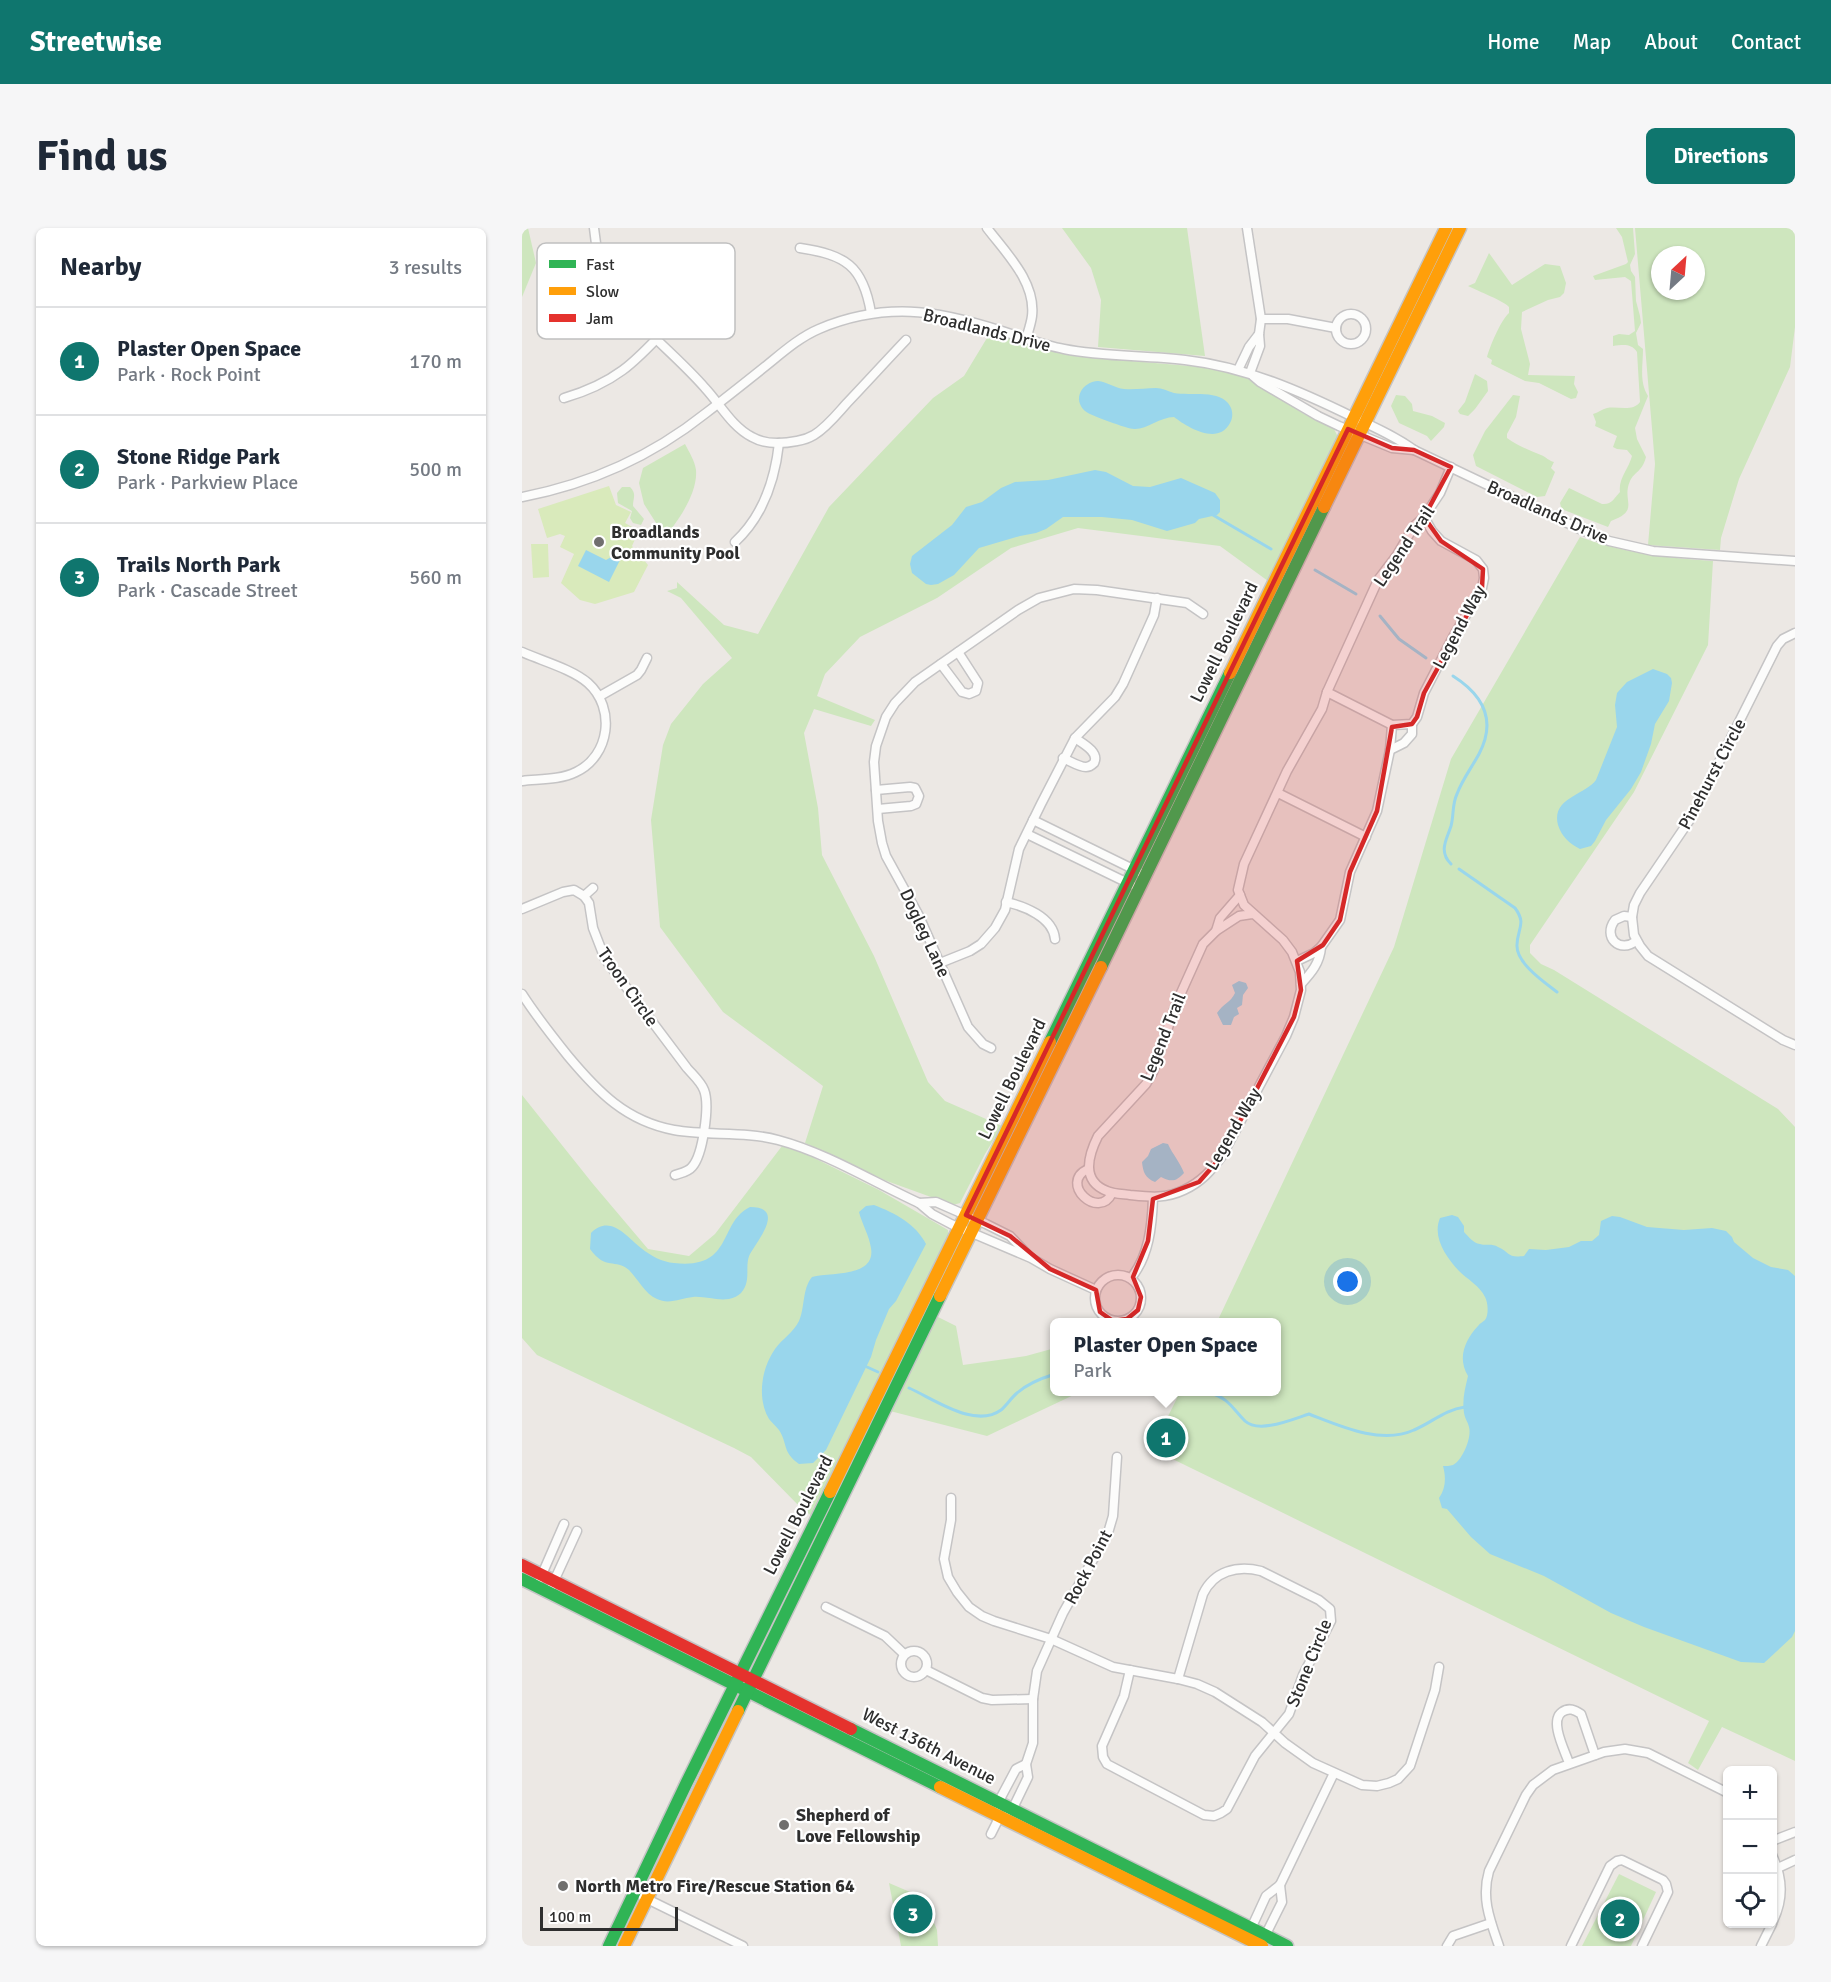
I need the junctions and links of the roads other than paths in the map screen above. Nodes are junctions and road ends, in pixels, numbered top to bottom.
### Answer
1 (594, 228) edge
2 (987, 228) edge
3 (1247, 228) edge
4 (1446, 228) edge
5 (1460, 228) edge
6 (597, 243) edge
7 (800, 248) dead end
8 (871, 313) junction
9 (1261, 319) junction
10 (1336, 328) dead end
11 (1259, 334) junction
12 (1026, 339) junction
13 (656, 340) joint
14 (906, 340) dead end
15 (1238, 370) junction
16 (1250, 373) junction
17 (564, 398) dead end
18 (718, 404) junction
19 (1357, 426) junction
20 (779, 443) junction
21 (1450, 467) junction
22 (522, 497) edge
23 (1424, 517) junction
24 (735, 542) dead end
25 (1795, 561) edge
26 (1157, 598) junction
27 (1203, 614) dead end
28 (1795, 633) edge
29 (522, 652) edge
30 (958, 652) junction
31 (647, 658) dead end
32 (941, 664) junction
33 (1327, 692) junction
34 (600, 696) junction
35 (1412, 724) junction
36 (1392, 725) junction
37 (1075, 738) junction
38 (1390, 750) junction
39 (1063, 758) junction
40 (522, 781) edge
41 (876, 790) junction
42 (1278, 793) junction
43 (878, 809) junction
44 (1033, 820) junction
45 (1027, 834) junction
46 (1366, 837) junction
47 (1139, 872) junction
48 (1133, 886) junction
49 (593, 888) dead end
50 (1240, 895) junction
51 (584, 896) junction
52 (1006, 902) junction
53 (522, 909) edge
54 (1252, 914) junction
55 (1632, 917) junction
56 (1216, 931) junction
57 (1055, 939) dead end
58 (1636, 941) junction
59 (1321, 947) junction
60 (1296, 961) junction
61 (940, 963) junction
62 (1301, 984) junction
63 (522, 994) edge
64 (1795, 1045) edge
65 (991, 1048) dead end
66 (704, 1133) junction
67 (1088, 1169) junction
68 (675, 1175) dead end
69 (1112, 1193) junction
70 (1153, 1198) junction
71 (919, 1203) junction
72 (971, 1218) junction
73 (966, 1230) junction
74 (1031, 1258) junction
75 (1131, 1278) junction
76 (1096, 1290) junction
77 (1106, 1318) edge
78 (1128, 1318) edge
79 (1117, 1457) dead end
80 (951, 1498) dead end
81 (564, 1524) dead end
82 (577, 1531) dead end
83 (522, 1565) edge
84 (522, 1579) edge
85 (539, 1581) junction
86 (551, 1587) junction
87 (826, 1607) dead end
88 (1051, 1639) junction
89 (904, 1654) junction
90 (1439, 1667) dead end
91 (926, 1670) junction
92 (1130, 1670) junction
93 (741, 1673) junction
94 (754, 1679) junction
95 (1178, 1679) junction
96 (735, 1685) junction
97 (748, 1691) junction
98 (1033, 1699) junction
99 (1274, 1733) junction
100 (1595, 1755) junction
101 (1026, 1764) junction
102 (1569, 1764) junction
103 (1334, 1773) junction
104 (1723, 1790) edge
105 (999, 1801) junction
106 (1013, 1808) junction
107 (1000, 1816) junction
108 (1795, 1832) edge
109 (991, 1834) dead end
110 (1777, 1839) edge
111 (1795, 1860) edge
112 (1778, 1868) joint
113 (1280, 1885) junction
114 (634, 1893) junction
115 (647, 1899) junction
116 (1777, 1910) edge
117 (1491, 1923) junction
118 (1770, 1928) edge
119 (1249, 1933) junction
120 (1263, 1942) edge
121 (609, 1946) edge
122 (624, 1946) edge
123 (743, 1946) edge
124 (1287, 1946) edge
125 (1447, 1946) edge
126 (1499, 1946) edge
127 (1571, 1946) edge
128 (1642, 1946) edge
129 (1761, 1946) edge

1 - 6 street
2 - 12 street
3 - 9 street
4 - 19 main road, Lowell Boulevard
5 - 19 main road, Lowell Boulevard
7 - 8 street
8 - 12 street, Broadlands Drive
8 - 18 street, Broadlands Drive
9 - 10 street
9 - 11 street
11 - 15 street
11 - 16 street
12 - 15 street, Broadlands Drive
13 - 17 street
13 - 18 street
14 - 20 street
15 - 16 street, Broadlands Drive
16 - 19 street, Broadlands Drive
16 - 19 street, Broadlands Drive
18 - 20 street
18 - 22 street, Broadlands Drive
19 - 21 street, Broadlands Drive
19 - 47 main road, Lowell Boulevard
20 - 24 street
21 - 23 street, Legend Trail
21 - 25 street, Broadlands Drive
23 - 33 street, Legend Trail
23 - 35 street, Legend Way
26 - 27 street, Dogleg Lane
26 - 30 street, Dogleg Lane
26 - 37 street
28 - 55 street, Pinehurst Circle
29 - 34 street
30 - 32 street, Dogleg Lane
30 - 32 street
31 - 34 street
32 - 41 street, Dogleg Lane
33 - 36 street
33 - 42 street, Legend Trail
34 - 40 street
35 - 36 street
35 - 38 street, Legend Way
36 - 38 street, Legend Way
37 - 39 street
37 - 39 street
38 - 46 street, Legend Way
39 - 44 street
41 - 43 street, Dogleg Lane
41 - 43 street
42 - 46 street
42 - 50 street, Legend Trail
43 - 61 street, Dogleg Lane
44 - 45 street
44 - 47 street
45 - 48 street
45 - 52 street
46 - 59 street, Legend Way
47 - 48 main road, Lowell Boulevard
48 - 72 main road, Lowell Boulevard
49 - 51 street
50 - 54 street
50 - 56 street, Legend Trail
51 - 53 street
51 - 66 street, Troon Circle
52 - 57 street
52 - 61 street
54 - 56 street, Legend Trail
54 - 60 street, Legend Way
55 - 58 street
55 - 58 street
56 - 67 street, Legend Trail
58 - 64 street
59 - 60 street, Legend Way
59 - 62 street, Legend Way
60 - 62 street, Legend Way
61 - 65 street, Dogleg Lane
62 - 70 street, Legend Way
63 - 66 street
66 - 68 street, Troon Circle
66 - 71 street
67 - 69 street
67 - 69 street, Legend Trail
69 - 70 street, Legend Trail
70 - 75 street
71 - 72 street
71 - 73 street
72 - 73 main road, Lowell Boulevard
72 - 74 street
73 - 74 street
73 - 93 main road, Lowell Boulevard
73 - 94 main road, Lowell Boulevard
74 - 76 street
75 - 76 street
75 - 78 street
76 - 77 street
79 - 88 street, Rock Point
80 - 88 street
81 - 85 street
82 - 86 street
83 - 85 main road, West 136th Avenue
84 - 85 main road, West 136th Avenue
85 - 86 main road, West 136th Avenue
86 - 93 main road, West 136th Avenue
86 - 96 main road, West 136th Avenue
87 - 89 street
88 - 92 street
88 - 98 street, Rock Point
89 - 91 street
89 - 91 street
90 - 103 street
91 - 98 street
92 - 95 street
92 - 99 street, Stone Circle
93 - 94 main road, West 136th Avenue
93 - 96 main road, Lowell Boulevard
94 - 97 main road, Lowell Boulevard
94 - 105 main road, West 136th Avenue
95 - 99 street
95 - 99 street, Stone Circle
96 - 97 main road, West 136th Avenue
96 - 114 main road, Lowell Boulevard
97 - 107 main road, West 136th Avenue
97 - 115 main road, Lowell Boulevard
98 - 101 street, Rock Point
99 - 103 street
100 - 102 street
100 - 102 street
100 - 104 street
101 - 105 street
101 - 106 street, Rock Point
102 - 117 street
103 - 113 street
105 - 106 main road, West 136th Avenue
105 - 107 street
106 - 107 street
106 - 119 main road, West 136th Avenue
107 - 109 street
107 - 119 main road, West 136th Avenue
108 - 110 street
111 - 112 street
112 - 116 street
113 - 119 street
113 - 120 street
114 - 115 street
114 - 121 main road, Lowell Boulevard
115 - 122 main road, Lowell Boulevard
115 - 123 street
117 - 125 street
117 - 126 street
118 - 129 street
119 - 120 main road, West 136th Avenue
120 - 124 main road, West 136th Avenue
127 - 128 street

